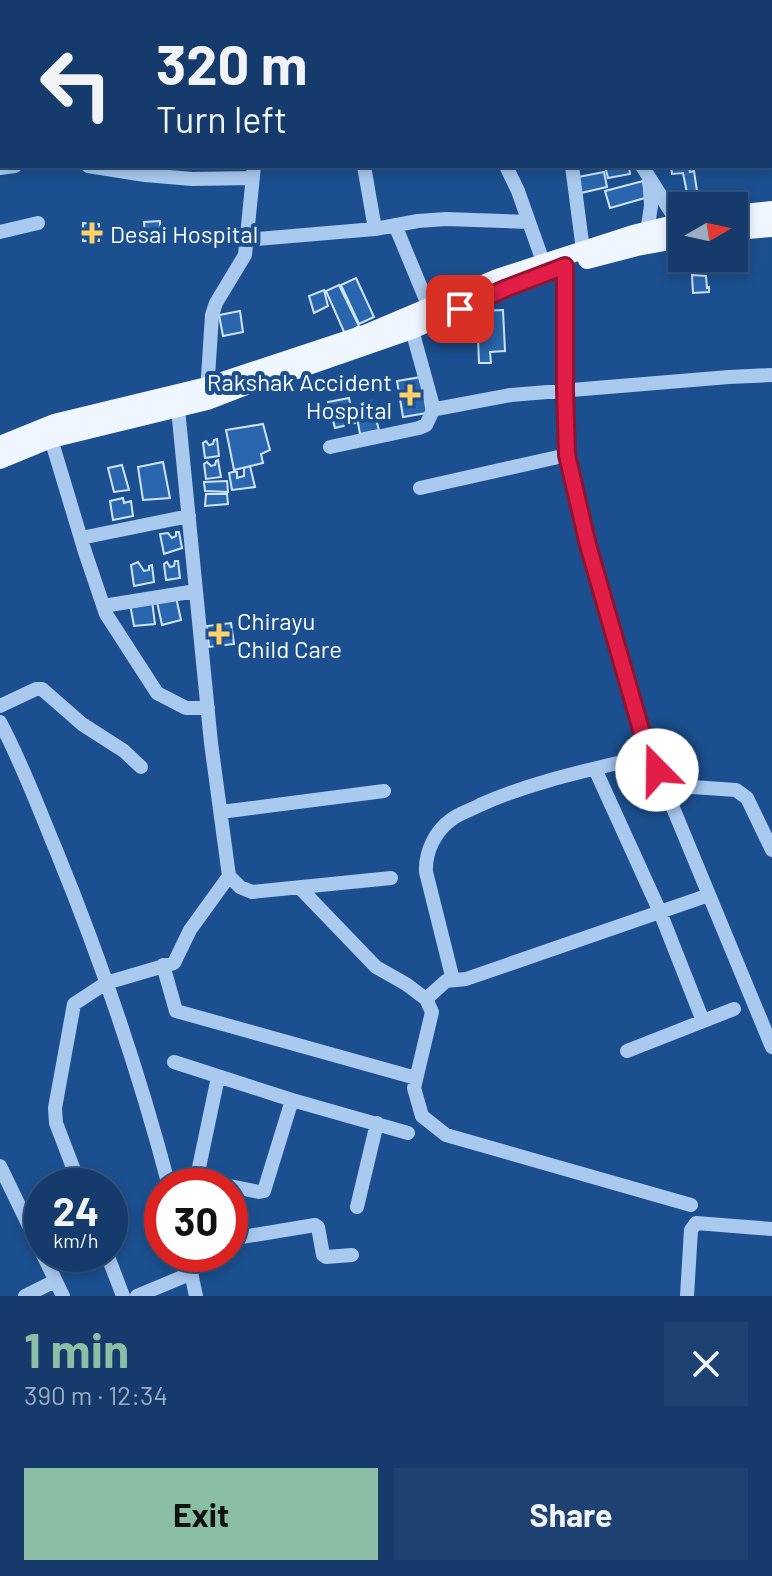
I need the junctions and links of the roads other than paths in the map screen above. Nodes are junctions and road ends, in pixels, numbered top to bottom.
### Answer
1 (101, 168) edge
2 (364, 168) edge
3 (507, 168) edge
4 (572, 168) edge
5 (645, 171) edge
6 (192, 172) edge
7 (215, 172) edge
8 (253, 172) edge
9 (668, 209) edge
10 (529, 222) junction
11 (38, 223) dead end
12 (395, 225) junction
13 (375, 229) junction
14 (0, 232) edge
15 (668, 234) edge
16 (646, 238) junction
17 (246, 240) junction
18 (583, 250) junction
19 (565, 261) junction
20 (545, 268) junction
21 (429, 307) junction
22 (412, 330) junction
23 (772, 375) edge
24 (565, 390) junction
25 (207, 393) junction
26 (434, 408) junction
27 (178, 409) junction
28 (51, 439) junction
29 (0, 445) edge
30 (330, 447) dead end
31 (567, 455) junction
32 (0, 460) edge
33 (420, 488) dead end
34 (189, 516) junction
35 (81, 538) junction
36 (196, 591) junction
37 (103, 606) junction
38 (0, 706) edge
39 (208, 708) junction
40 (0, 722) edge
41 (651, 755) junction
42 (141, 767) dead end
43 (595, 769) junction
44 (663, 785) junction
45 (384, 791) dead end
46 (221, 812) junction
47 (772, 850) edge
48 (229, 876) junction
49 (391, 878) dead end
50 (300, 888) junction
51 (709, 895) junction
52 (660, 912) junction
53 (163, 965) junction
54 (453, 980) junction
55 (106, 983) junction
56 (426, 999) junction
57 (734, 1009) dead end
58 (703, 1021) junction
59 (772, 1047) edge
60 (627, 1051) dead end
61 (174, 1062) dead end
62 (218, 1077) junction
63 (416, 1078) junction
64 (292, 1100) junction
65 (377, 1123) junction
66 (408, 1133) dead end
67 (0, 1166) edge
68 (73, 1168) edge
69 (164, 1168) edge
70 (197, 1168) edge
71 (248, 1190) edge
72 (691, 1205) dead end
73 (357, 1207) dead end
74 (772, 1229) edge
75 (248, 1236) edge
76 (352, 1255) dead end
77 (114, 1272) edge
78 (192, 1273) joint
79 (55, 1281) junction
80 (25, 1296) edge
81 (63, 1296) edge
82 (123, 1296) edge
83 (137, 1296) edge
84 (196, 1296) edge
85 (687, 1296) edge

1 - 6 street
2 - 13 street
3 - 10 street
4 - 18 street
5 - 9 street
5 - 16 street
6 - 7 street
7 - 8 street
8 - 17 street
10 - 12 street
10 - 20 street
11 - 14 street
12 - 13 street
12 - 21 street
13 - 17 street
15 - 16 main road
16 - 18 main road
16 - 19 main road
17 - 25 street
18 - 19 main road
19 - 20 main road
19 - 24 street
20 - 21 main road
20 - 22 main road
21 - 25 main road
22 - 25 main road
22 - 26 street
23 - 24 street
24 - 26 street
24 - 31 street
25 - 27 main road
25 - 29 main road
26 - 30 street
27 - 28 main road
27 - 34 street
28 - 32 main road
28 - 35 street
31 - 33 street
31 - 41 street
34 - 35 street
34 - 36 street
35 - 37 street
36 - 37 street
36 - 39 street
37 - 39 street
38 - 42 street
39 - 46 street
40 - 55 street
41 - 43 street
41 - 44 street
43 - 52 street
43 - 54 street
44 - 47 street
44 - 51 street
45 - 46 street
46 - 48 street
48 - 50 street
48 - 53 street
49 - 50 street
50 - 56 street
51 - 52 street
51 - 59 street
52 - 54 street
52 - 58 street
53 - 55 street
53 - 63 street
54 - 56 street
55 - 68 street
55 - 69 street
56 - 63 street
57 - 58 street
58 - 60 street
61 - 62 street
62 - 64 street
62 - 70 street
63 - 72 street
64 - 65 street
64 - 71 street
65 - 66 street
65 - 73 street
67 - 79 street
74 - 85 street
75 - 76 street
77 - 82 street
78 - 83 street
78 - 84 street
79 - 80 street
79 - 81 street

